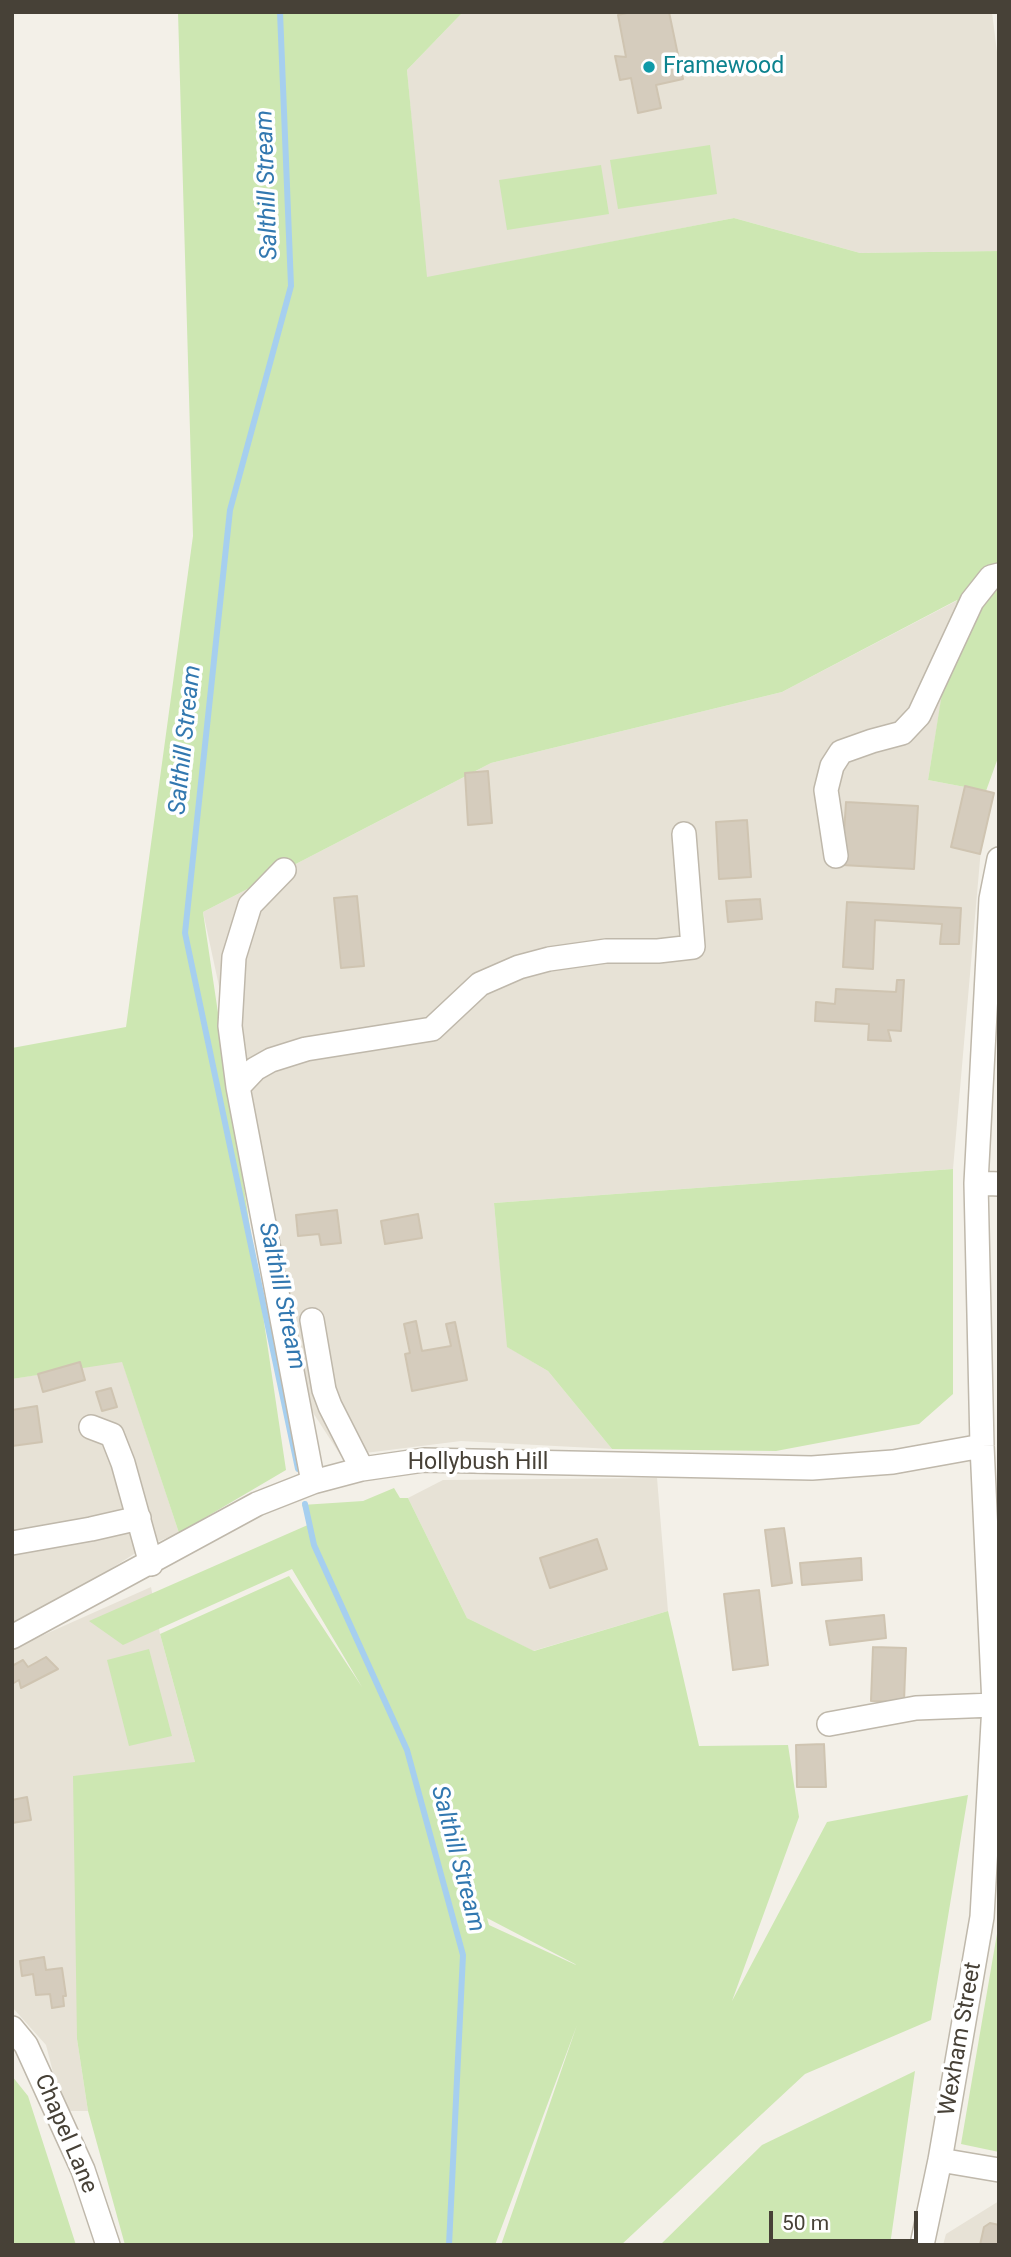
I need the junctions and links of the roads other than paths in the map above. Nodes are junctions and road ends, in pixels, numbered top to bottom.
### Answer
1 (999, 575) edge
2 (684, 834) dead end
3 (835, 856) dead end
4 (999, 859) edge
5 (284, 870) dead end
6 (238, 1087) junction
7 (988, 1183) edge
8 (312, 1320) dead end
9 (91, 1427) dead end
10 (982, 1446) junction
11 (362, 1469) junction
12 (313, 1482) junction
13 (139, 1518) junction
14 (12, 1543) edge
15 (150, 1564) junction
16 (12, 1637) edge
17 (994, 1705) junction
18 (829, 1724) dead end
19 (12, 2028) edge
20 (940, 2160) junction
21 (999, 2170) edge
22 (108, 2245) edge
23 (922, 2245) edge

1 - 3 street
2 - 6 street
4 - 7 street, Wexham Street
5 - 6 street
6 - 12 street
7 - 10 street, Wexham Street
8 - 11 street
9 - 13 street
10 - 11 street, Hollybush Hill
10 - 17 street, Wexham Street
11 - 12 street, Hollybush Hill
12 - 15 street, Hollybush Hill
13 - 14 street
13 - 15 street
15 - 16 street, Hollybush Hill
17 - 18 street
17 - 20 street, Wexham Street
19 - 22 street, Chapel Lane
20 - 21 street
20 - 23 street, Wexham Street

